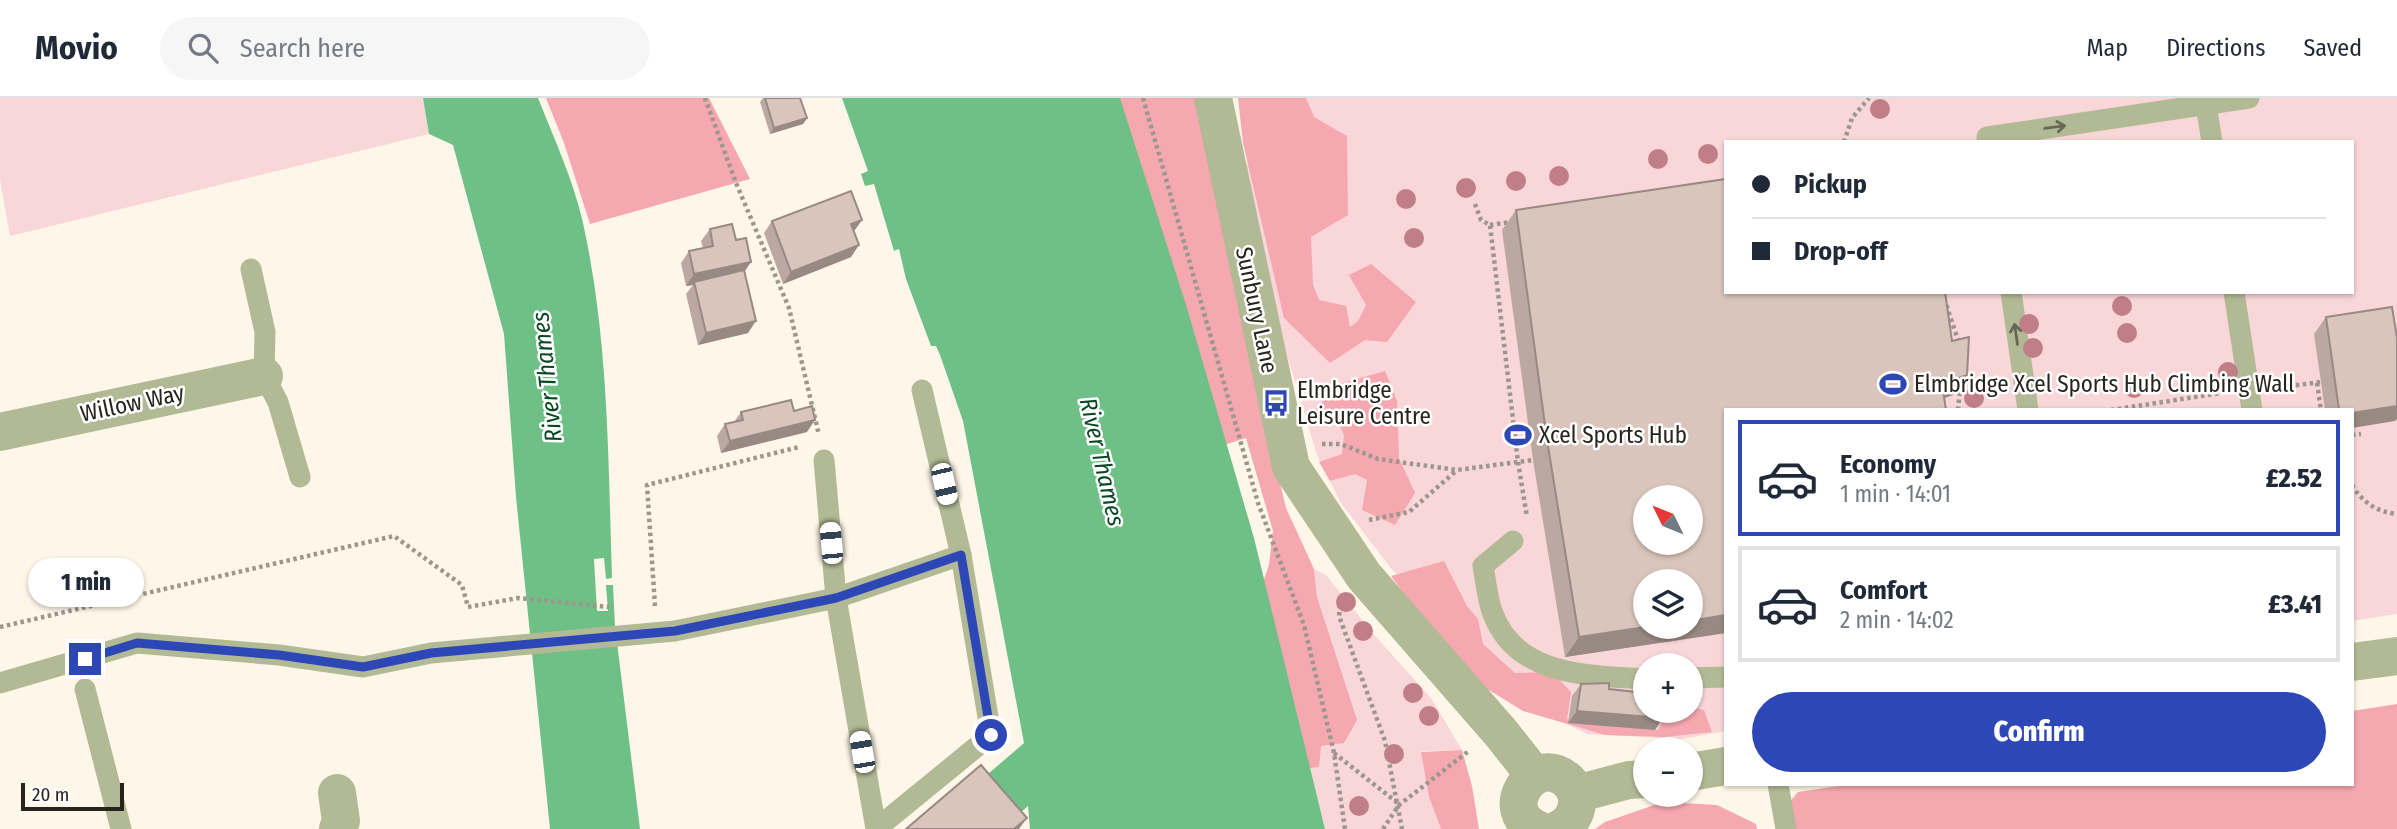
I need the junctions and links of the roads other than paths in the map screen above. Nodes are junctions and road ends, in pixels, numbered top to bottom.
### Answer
1 (1213, 98) edge
2 (2249, 98) edge
3 (2206, 105) junction
4 (1988, 140) edge
5 (2211, 140) edge
6 (251, 269) dead end
7 (2011, 294) edge
8 (2234, 294) edge
9 (264, 376) junction
10 (922, 390) dead end
11 (2250, 400) edge
12 (2028, 408) edge
13 (0, 432) edge
14 (822, 451) road end
15 (300, 477) dead end
16 (1513, 541) road end
17 (961, 555) junction
18 (836, 598) junction
19 (2397, 656) edge
20 (2354, 663) edge
21 (1724, 677) edge
22 (1703, 678) edge
23 (1633, 679) edge
24 (0, 683) edge
25 (85, 689) dead end
26 (1724, 766) edge
27 (1703, 770) edge
28 (1535, 776) junction
29 (1633, 780) edge
30 (1778, 786) edge
31 (1576, 793) junction
32 (121, 829) edge
33 (1537, 829) edge
34 (1559, 829) edge
35 (1786, 829) edge

1 - 28 street, Sunbury Lane
2 - 3 lane
4 -> 3 lane
3 - 5 lane
6 - 9 lane
12 -> 7 lane
8 - 11 lane
9 - 13 street, Willow Way
9 - 15 lane
10 - 17 lane
14 - 18 lane
16 - 23 lane
17 - 18 lane
17 - 18 lane
18 - 24 lane
19 - 20 street
21 - 22 lane
25 - 32 lane
26 - 27 street
28 - 31 street
28 - 33 street
29 - 31 street
30 - 35 lane
31 - 34 street

